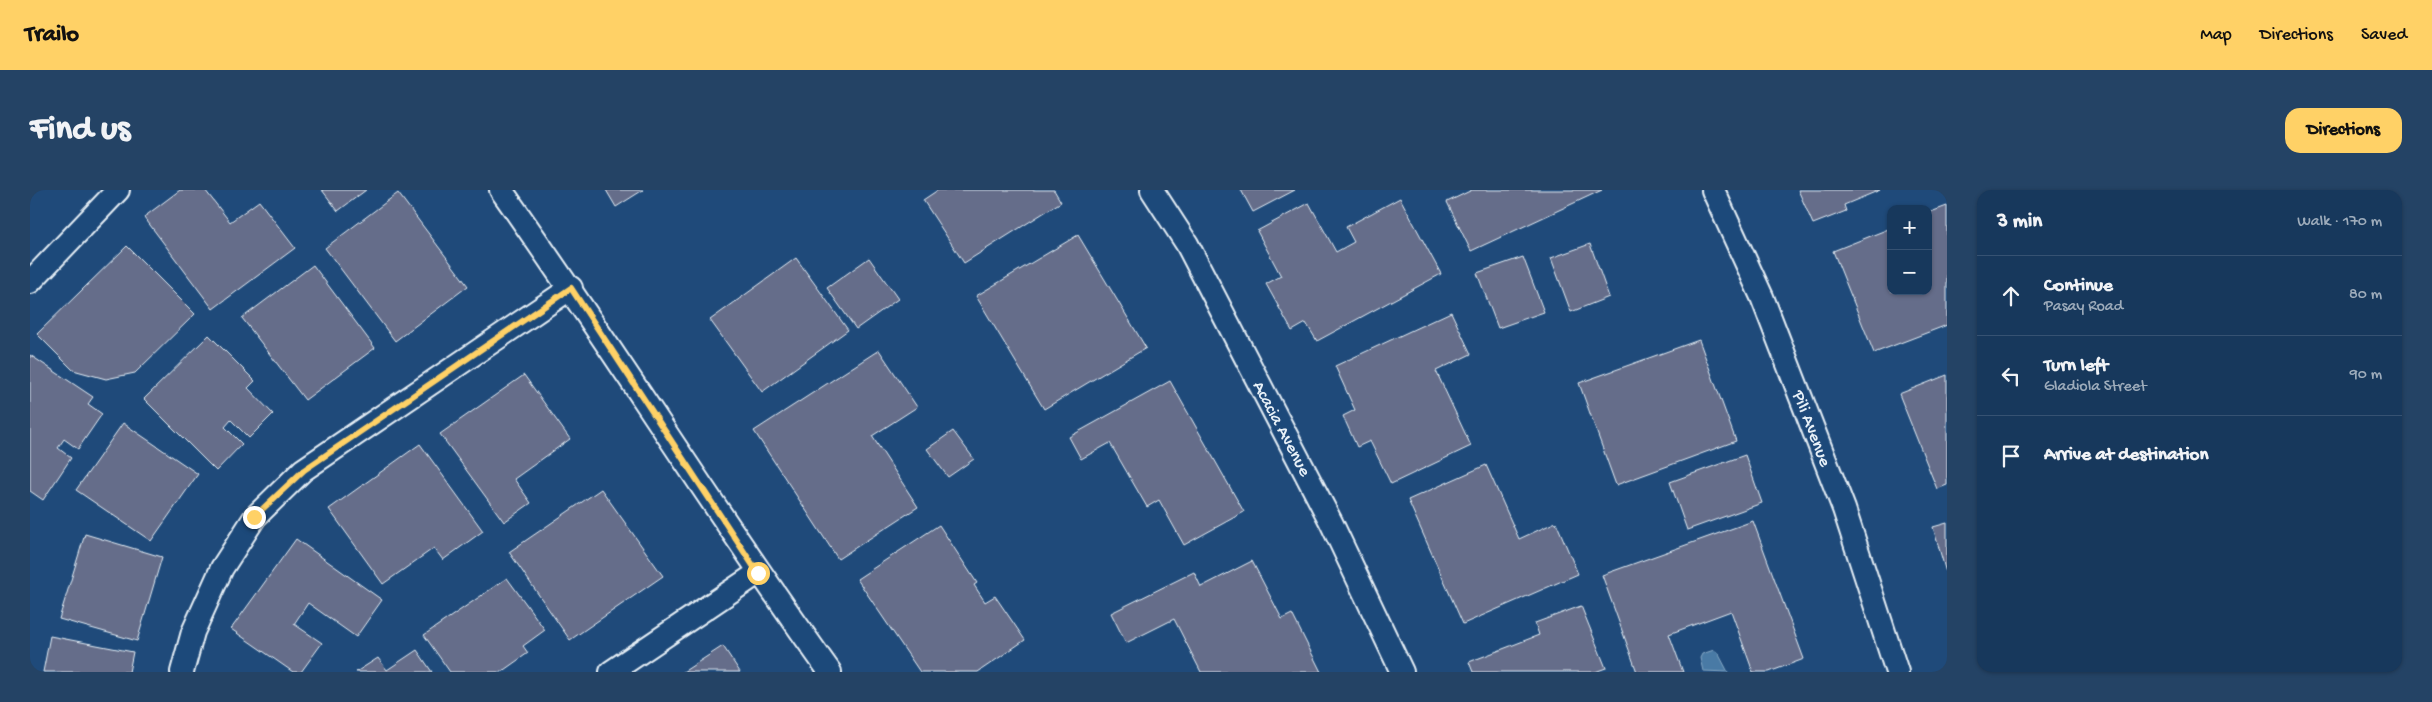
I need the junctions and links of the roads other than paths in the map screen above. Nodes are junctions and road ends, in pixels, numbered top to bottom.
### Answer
1 (118, 190) edge
2 (501, 190) edge
3 (1152, 190) edge
4 (1713, 190) edge
5 (30, 282) edge
6 (571, 288) junction
7 (758, 573) junction
8 (182, 672) edge
9 (611, 672) edge
10 (830, 672) edge
11 (1402, 672) edge
12 (1897, 672) edge

1 - 5 street
2 - 6 street
3 - 11 street, Acacia Avenue
4 - 12 street, Pili Avenue
6 - 7 street
6 - 8 street
7 - 9 street
7 - 10 street

